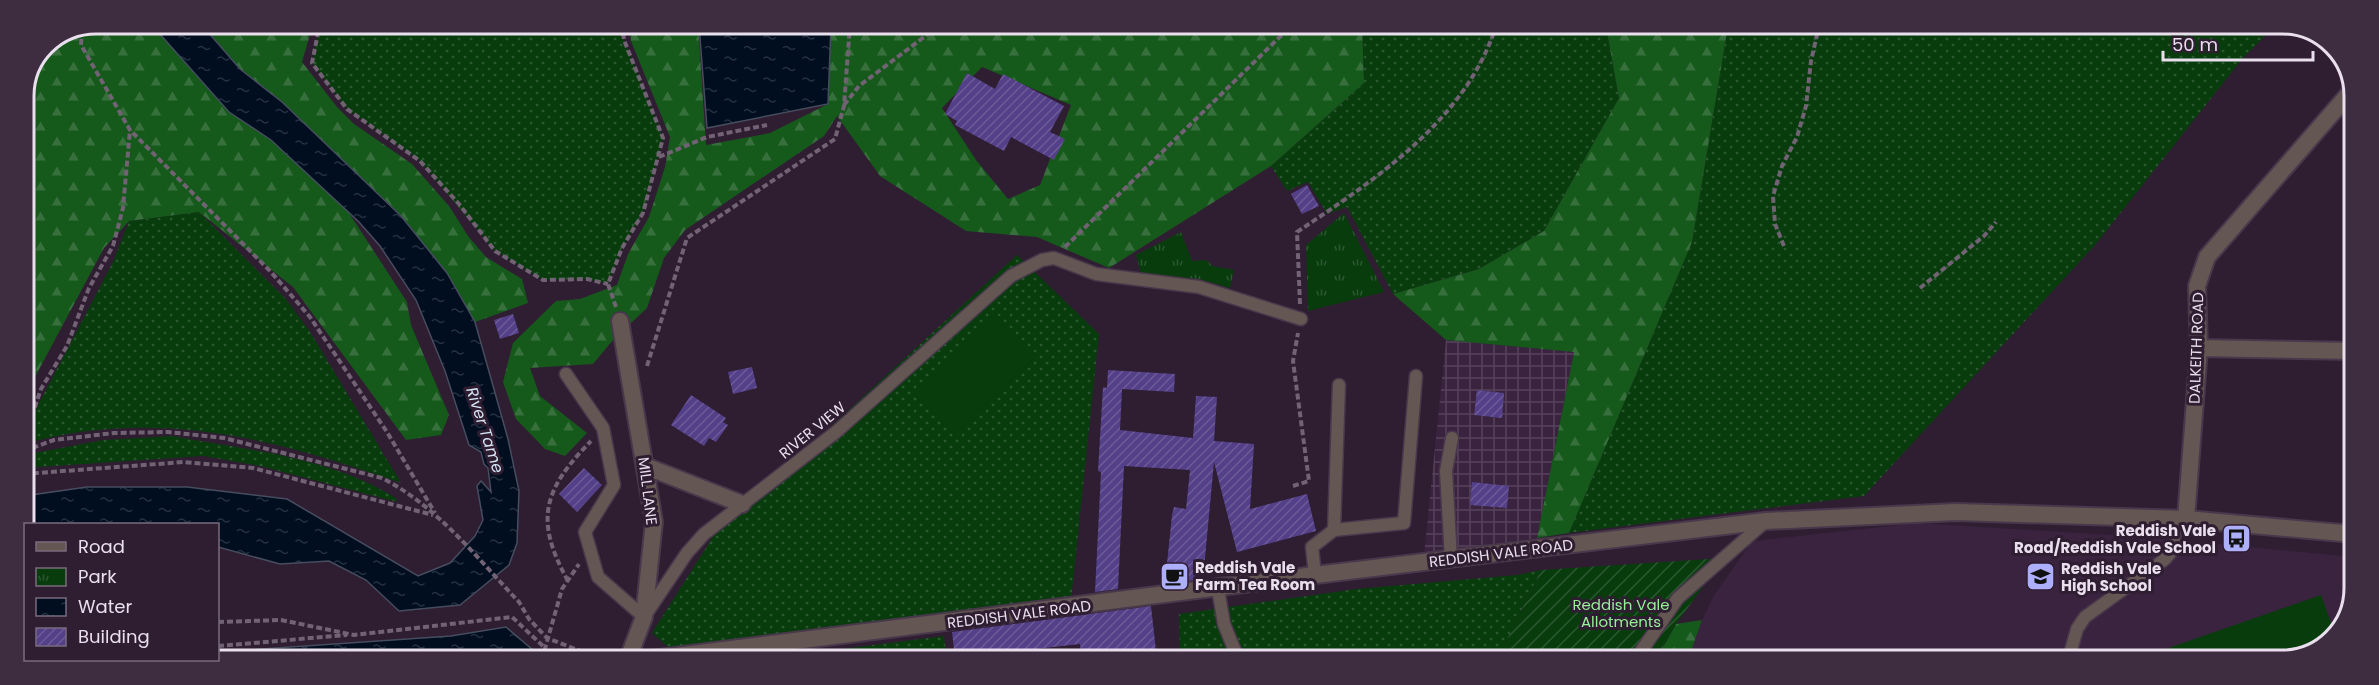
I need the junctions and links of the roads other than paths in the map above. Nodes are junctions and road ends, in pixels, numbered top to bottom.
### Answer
1 (2344, 101) edge
2 (1301, 319) road end
3 (620, 321) dead end
4 (2199, 348) junction
5 (2344, 351) edge
6 (566, 374) dead end
7 (1416, 376) dead end
8 (1339, 385) dead end
9 (1452, 438) dead end
10 (645, 466) junction
11 (742, 504) junction
12 (2182, 519) junction
13 (1766, 521) junction
14 (1334, 530) junction
15 (2344, 533) edge
16 (1451, 559) junction
17 (1315, 575) junction
18 (1218, 589) junction
19 (644, 617) junction
20 (631, 650) edge
21 (725, 650) edge
22 (1235, 650) edge
23 (1642, 650) edge
24 (2071, 650) edge

1 - 4 street, DALKEITH ROAD
2 - 11 lane, RIVER VIEW
3 - 10 street, MILL LANE
4 - 5 street
4 - 12 street, DALKEITH ROAD
6 - 19 lane
7 - 14 lane
8 - 14 lane
9 - 16 lane
10 - 11 street
10 - 19 street, MILL LANE
11 - 19 lane, RIVER VIEW
12 - 13 street, REDDISH VALE ROAD
12 - 15 street, REDDISH VALE ROAD
12 - 24 lane
13 - 16 street, REDDISH VALE ROAD
13 - 23 lane
14 - 17 lane
16 - 17 street, REDDISH VALE ROAD
17 - 18 street, REDDISH VALE ROAD
18 - 21 street, REDDISH VALE ROAD
18 - 22 lane
19 - 20 street, MILL LANE

